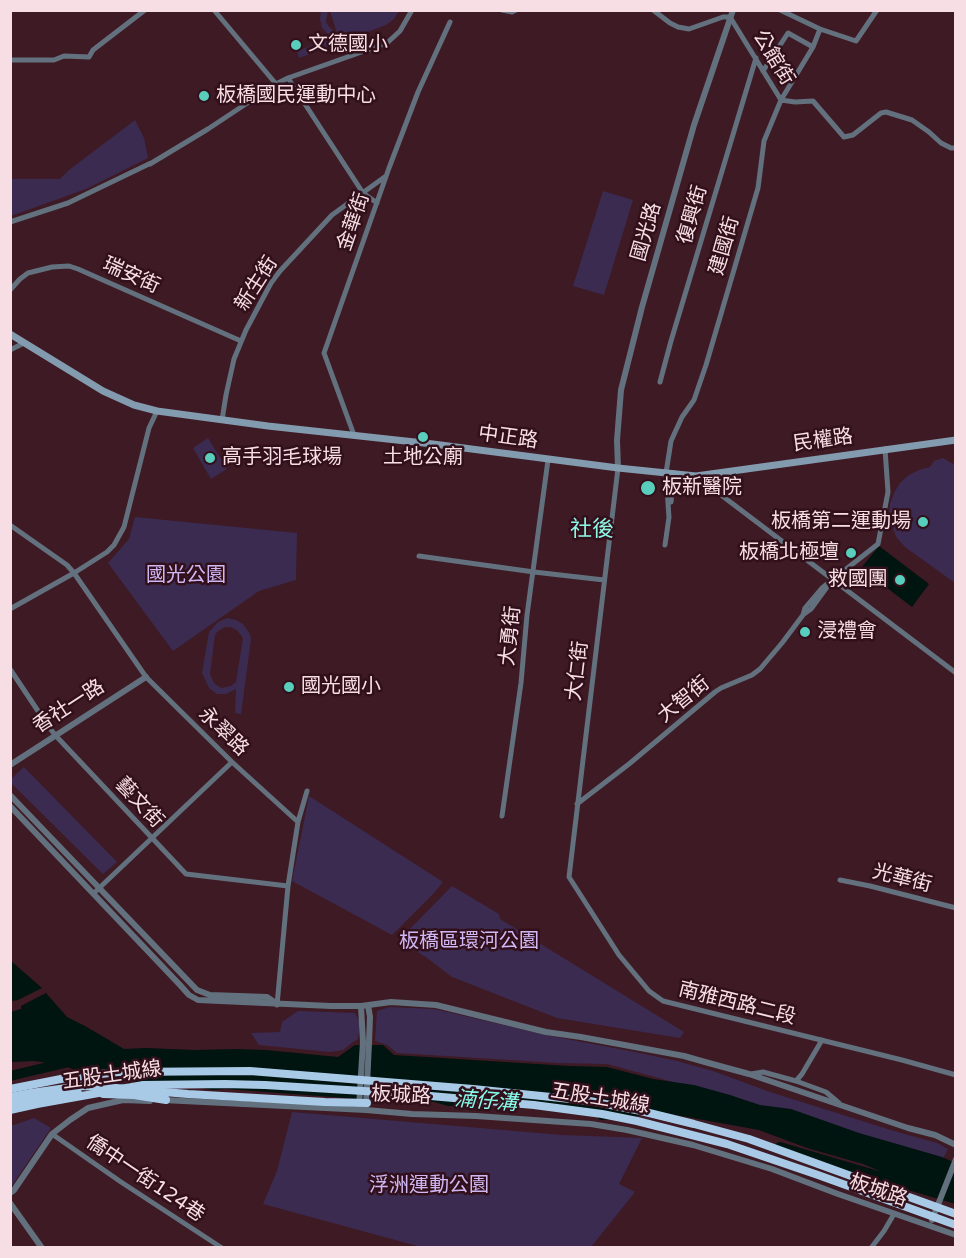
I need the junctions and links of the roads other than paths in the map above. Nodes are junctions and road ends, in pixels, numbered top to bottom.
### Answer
1 (145, 10) edge
2 (214, 10) edge
3 (412, 10) edge
4 (502, 10) edge
5 (516, 10) edge
6 (653, 10) edge
7 (780, 10) edge
8 (877, 10) edge
9 (732, 14) edge
10 (450, 22) dead end
11 (820, 29) junction
12 (813, 47) junction
13 (756, 58) junction
14 (10, 60) edge
15 (763, 71) junction
16 (288, 78) junction
17 (276, 84) junction
18 (781, 100) junction
19 (956, 148) edge
20 (386, 176) junction
21 (363, 193) junction
22 (377, 203) junction
23 (10, 222) edge
24 (10, 290) edge
25 (10, 334) edge
26 (241, 341) junction
27 (24, 343) junction
28 (10, 350) edge
29 (660, 382) dead end
30 (157, 411) junction
31 (222, 420) junction
32 (354, 435) junction
33 (956, 440) edge
34 (885, 449) junction
35 (548, 460) junction
36 (618, 468) junction
37 (670, 473) junction
38 (696, 476) junction
39 (10, 525) edge
40 (665, 544) dead end
41 (419, 556) dead end
42 (534, 572) junction
43 (74, 573) junction
44 (604, 580) junction
45 (833, 580) junction
46 (10, 609) edge
47 (10, 669) edge
48 (956, 673) edge
49 (146, 678) junction
50 (56, 736) junction
51 (231, 762) junction
52 (10, 765) edge
53 (307, 791) dead end
54 (10, 795) edge
55 (577, 804) junction
56 (10, 806) edge
57 (502, 816) dead end
58 (298, 822) junction
59 (152, 838) junction
60 (569, 877) joint
61 (840, 880) dead end
62 (288, 886) junction
63 (96, 891) junction
64 (956, 908) edge
65 (277, 1005) junction
66 (365, 1005) junction
67 (822, 1040) junction
68 (749, 1074) junction
69 (956, 1075) edge
70 (796, 1081) junction
71 (10, 1089) edge
72 (78, 1090) junction
73 (10, 1097) edge
74 (166, 1100) junction
75 (10, 1105) edge
76 (363, 1105) junction
77 (843, 1106) junction
78 (10, 1110) edge
79 (52, 1134) junction
80 (956, 1145) edge
81 (956, 1159) edge
82 (10, 1193) edge
83 (10, 1203) edge
84 (894, 1214) junction
85 (956, 1214) edge
86 (956, 1225) edge
87 (929, 1226) junction
88 (956, 1235) edge
89 (42, 1248) edge
90 (222, 1248) edge
91 (871, 1248) edge

1 - 14 street
2 - 17 street
3 - 16 street
4 - 5 street
6 - 9 street, 公館街
7 - 11 street
8 - 11 street
9 - 13 street, 公館街
9 - 36 street, 國光路
10 - 20 street, 金華街
11 - 12 street, 建國街
12 - 15 street
12 - 18 street, 建國街
13 - 15 street, 公館街
13 - 29 street, 復興街
15 - 18 street, 公館街
16 - 17 street
16 - 21 street
17 - 23 street
18 - 19 street, 公館街
18 - 37 street, 建國街
20 - 21 street, 新生街
20 - 22 street, 金華街
21 - 22 street
21 - 26 street, 新生街
22 - 32 street, 金華街
24 - 26 street, 瑞安街
25 - 27 main road, 中正路
26 - 31 street, 新生街
27 - 28 street
27 - 30 main road, 中正路
30 - 31 main road, 中正路
30 - 43 street
31 - 32 main road, 中正路
32 - 35 main road, 中正路
33 - 34 main road, 民權路
34 - 38 main road, 民權路
34 - 45 street, 大智街
35 - 36 main road, 中正路
35 - 42 street, 大勇街
36 - 37 main road, 中正路
36 - 44 street, 大仁街
37 - 38 main road, 中正路
37 - 40 street, 建國街
38 - 45 street, 中正路
39 - 43 street, 永翠路
41 - 42 street
42 - 44 street
42 - 57 street, 大勇街
43 - 46 street
43 - 49 street, 永翠路
44 - 55 street, 大仁街
45 - 48 street, 中正路
45 - 55 street, 大智街
47 - 50 street, 藝文街
49 - 50 street, 香社一路
49 - 51 street, 永翠路
50 - 52 street, 香社一路
50 - 59 street, 藝文街
51 - 58 street, 永翠路
51 - 59 street
53 - 58 street
54 - 63 street
55 - 60 street, 大仁街
56 - 63 street
58 - 62 street
59 - 62 street, 藝文街
59 - 63 street
60 - 67 street, 南雅西路二段
61 - 64 street, 光華街
62 - 65 street
63 - 65 street
65 - 66 street
66 - 68 street
66 - 76 street, bridge
67 - 69 street, 南雅西路二段
67 - 70 street
68 - 70 street
68 - 77 street
70 - 77 street
71 - 85 highway, 五股土城線, bridge
72 - 73 highway
72 - 74 highway
72 - 75 highway, bridge
72 - 76 highway
74 - 76 street, 板城路
74 - 79 street, 板城路
76 - 84 street, 板城路
77 - 80 street
78 - 86 highway, 五股土城線, bridge
79 - 82 street, 板城路
79 - 90 street, 僑中一街124巷
81 - 87 street, bridge
83 - 89 street
84 - 87 street, 板城路
84 - 91 street
87 - 88 street, 板城路

